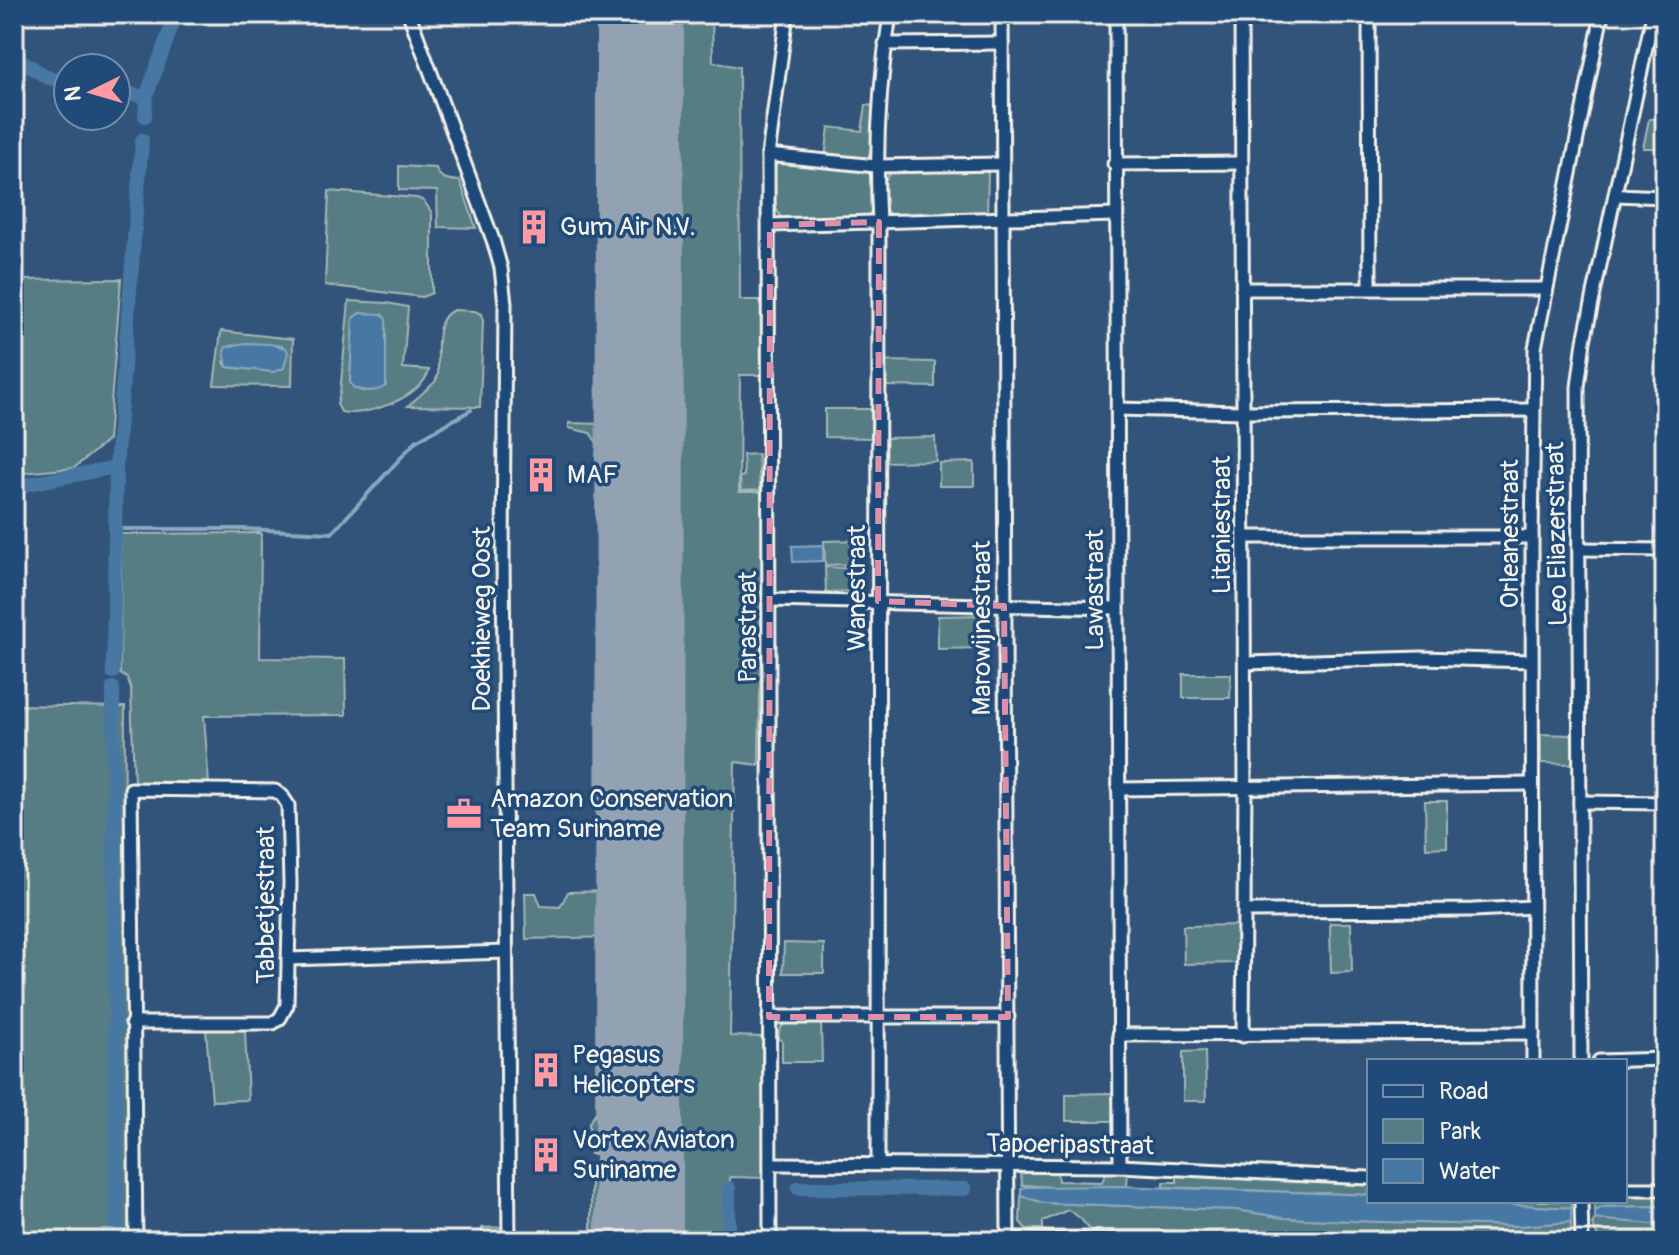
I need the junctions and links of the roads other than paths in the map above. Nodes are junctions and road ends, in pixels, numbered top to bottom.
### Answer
1 (409, 14) edge
2 (787, 14) edge
3 (890, 14) edge
4 (1002, 14) edge
5 (1116, 14) edge
6 (1241, 14) edge
7 (1369, 14) edge
8 (1602, 14) edge
9 (1653, 14) edge
10 (1002, 43) junction
11 (885, 44) junction
12 (768, 155) junction
13 (1242, 163) junction
14 (1002, 164) junction
15 (1114, 164) junction
16 (876, 166) junction
17 (1616, 195) junction
18 (1665, 197) edge
19 (1115, 215) junction
20 (1002, 218) junction
21 (879, 222) junction
22 (770, 225) junction
23 (1370, 287) junction
24 (1242, 289) junction
25 (1546, 289) junction
26 (1117, 409) junction
27 (1532, 410) junction
28 (1243, 412) junction
29 (1244, 537) junction
30 (1532, 537) junction
31 (1580, 549) junction
32 (1665, 550) edge
33 (770, 600) junction
34 (878, 601) junction
35 (1004, 606) junction
36 (1116, 608) junction
37 (1531, 661) junction
38 (1245, 663) junction
39 (1532, 784) junction
40 (1245, 786) junction
41 (1118, 789) junction
42 (1580, 802) junction
43 (1665, 803) edge
44 (1532, 907) junction
45 (1245, 911) junction
46 (506, 952) junction
47 (288, 959) junction
48 (769, 1017) junction
49 (880, 1017) junction
50 (1008, 1017) junction
51 (132, 1023) junction
52 (1533, 1033) junction
53 (1119, 1035) junction
54 (1243, 1036) junction
55 (1533, 1059) edge
56 (1581, 1059) edge
57 (1665, 1059) edge
58 (1627, 1060) edge
59 (770, 1164) junction
60 (878, 1164) junction
61 (1006, 1166) junction
62 (1120, 1166) junction
63 (1367, 1178) edge
64 (1627, 1189) edge
65 (1665, 1189) edge
66 (1581, 1203) edge
67 (1008, 1240) edge
68 (1118, 1240) edge
69 (136, 1241) edge
70 (509, 1241) edge
71 (770, 1241) edge
72 (1185, 1241) edge
73 (1582, 1241) edge

1 - 46 street, Doekhieweg Oost
2 - 12 street, Parastraat
3 - 11 street, Wanestraat
4 - 10 street, Marowijnestraat
5 - 15 street, Lawastraat
6 - 13 street, Litaniestraat
7 - 23 street
8 - 25 street, Orleanestraat
9 - 17 street, Leo Eliazerstraat
10 - 11 street
10 - 14 street, Marowijnestraat
11 - 16 street, Wanestraat
12 - 16 street
12 - 22 street, Parastraat
13 - 15 street
13 - 24 street, Litaniestraat
14 - 16 street
14 - 20 street, Marowijnestraat
15 - 19 street, Lawastraat
16 - 21 street, Wanestraat
17 - 18 street
17 - 31 street, Leo Eliazerstraat
19 - 20 street
19 - 26 street, Lawastraat
20 - 21 street
20 - 35 street, Marowijnestraat
21 - 22 street
21 - 34 street, Wanestraat
22 - 33 street, Parastraat
23 - 24 street
23 - 25 street
24 - 28 street, Litaniestraat
25 - 27 street, Orleanestraat
26 - 28 street
26 - 36 street, Lawastraat
27 - 28 street
27 - 30 street, Orleanestraat
28 - 29 street, Litaniestraat
29 - 30 street
29 - 38 street, Litaniestraat
30 - 37 street, Orleanestraat
31 - 32 street
31 - 42 street, Leo Eliazerstraat
33 - 34 street
33 - 48 street, Parastraat
34 - 35 street
34 - 49 street, Wanestraat
35 - 36 street
35 - 50 street, Marowijnestraat
36 - 41 street, Lawastraat
37 - 38 street
37 - 39 street, Orleanestraat
38 - 40 street, Litaniestraat
39 - 40 street
39 - 44 street, Orleanestraat
40 - 41 street
40 - 45 street, Litaniestraat
41 - 53 street, Lawastraat
42 - 43 street
42 - 56 street, Leo Eliazerstraat
44 - 45 street
44 - 52 street, Orleanestraat
45 - 54 street, Litaniestraat
46 - 47 street
46 - 70 street, Doekhieweg Oost
47 - 51 street, Tabbetjestraat
47 - 51 street, Tabbetjestraat
48 - 49 street
48 - 59 street, Parastraat
49 - 50 street
49 - 60 street, Wanestraat
50 - 61 street, Marowijnestraat
51 - 69 street
52 - 54 street
52 - 55 street, Orleanestraat
53 - 54 street
53 - 62 street, Lawastraat
57 - 58 street
59 - 60 street, Tapoeripastraat
59 - 71 street, Parastraat
60 - 61 street, Tapoeripastraat
61 - 62 street, Tapoeripastraat
61 - 67 street, Marowijnestraat
62 - 63 street, Tapoeripastraat
64 - 65 street
66 - 73 street
67 - 68 street
68 - 72 street

